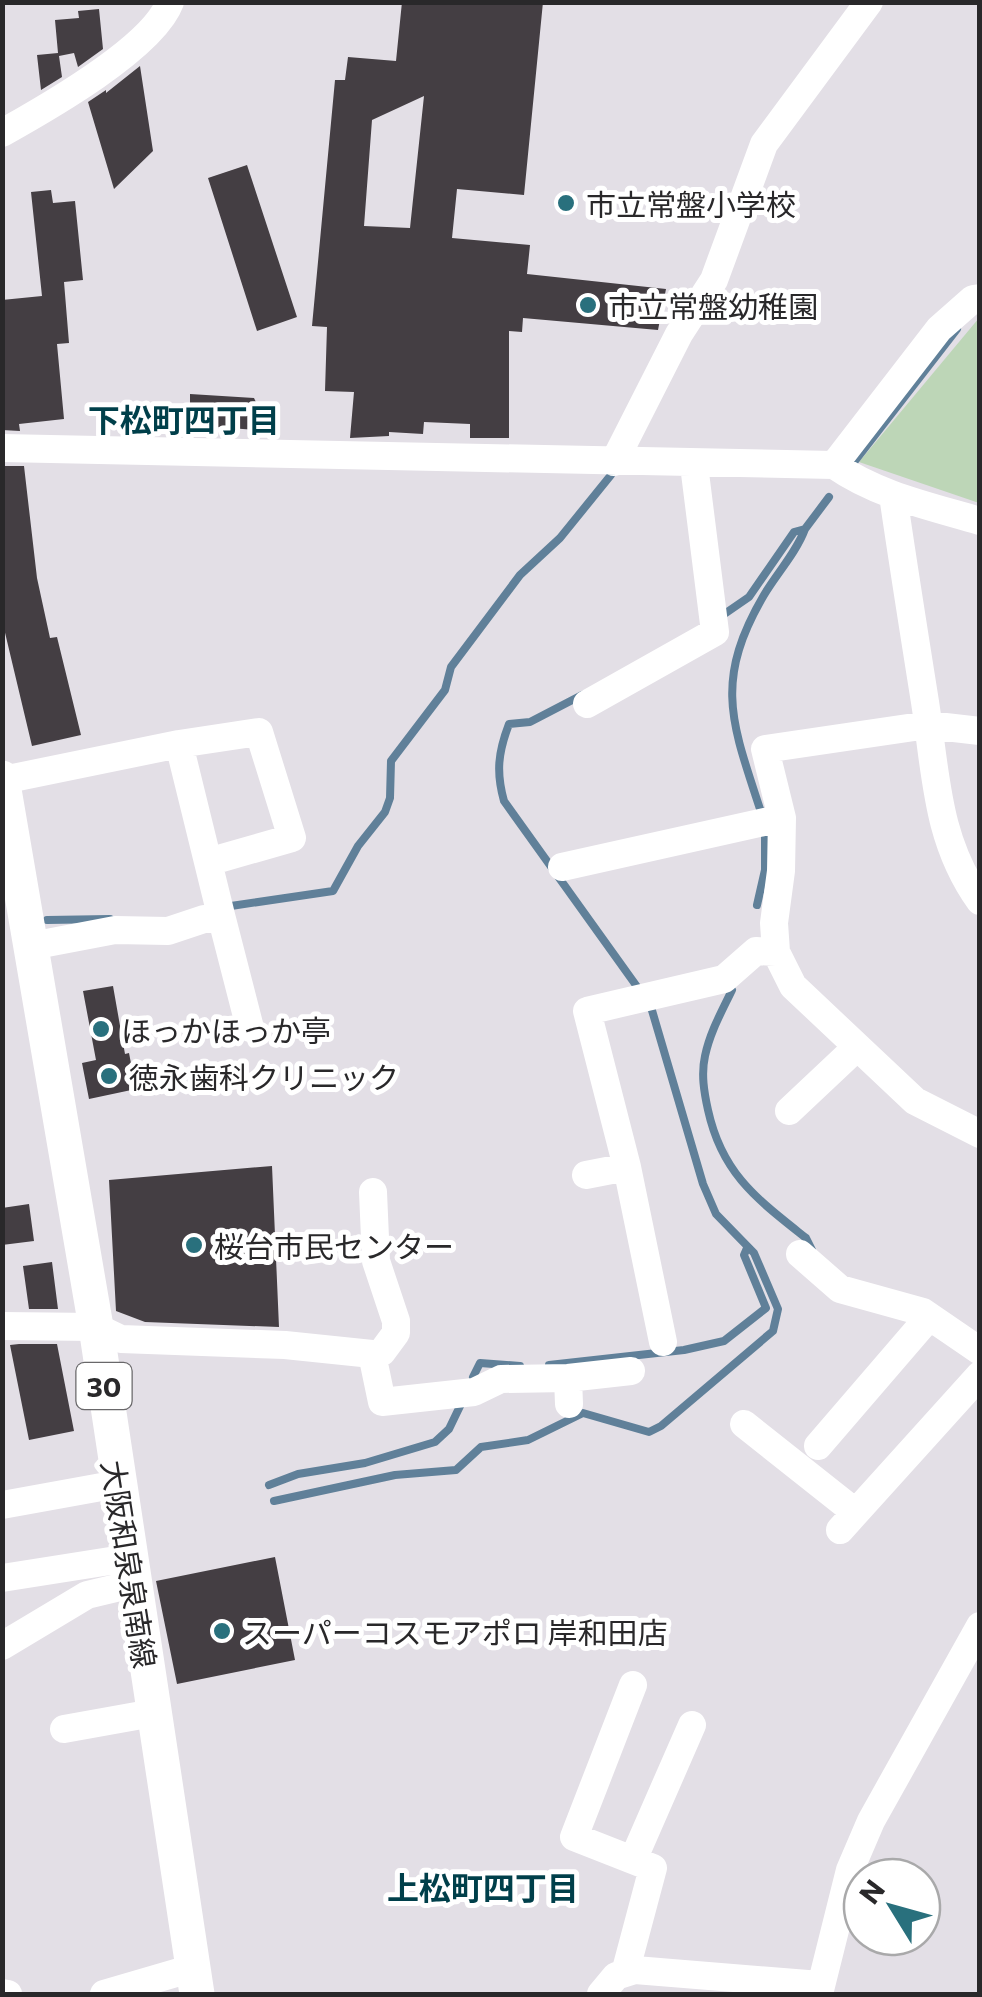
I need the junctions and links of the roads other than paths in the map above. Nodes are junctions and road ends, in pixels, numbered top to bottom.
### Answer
1 (170, 2) edge
2 (868, 2) edge
3 (2, 132) edge
4 (980, 298) edge
5 (2, 448) edge
6 (614, 462) junction
7 (694, 464) junction
8 (834, 465) junction
9 (892, 495) junction
10 (980, 521) edge
11 (587, 704) dead end
12 (928, 725) junction
13 (980, 731) edge
14 (179, 744) junction
15 (3, 779) edge
16 (782, 818) junction
17 (208, 862) junction
18 (562, 868) dead end
19 (980, 901) edge
20 (222, 918) junction
21 (31, 946) junction
22 (776, 952) junction
23 (250, 1028) dead end
24 (857, 1046) junction
25 (789, 1110) dead end
26 (980, 1134) edge
27 (627, 1167) junction
28 (586, 1175) dead end
29 (373, 1192) dead end
30 (800, 1254) dead end
31 (929, 1316) junction
32 (2, 1326) edge
33 (96, 1327) junction
34 (663, 1342) dead end
35 (980, 1351) edge
36 (372, 1354) junction
37 (631, 1370) dead end
38 (980, 1374) edge
39 (744, 1424) dead end
40 (818, 1446) dead end
41 (118, 1484) junction
42 (2, 1505) edge
43 (131, 1571) junction
44 (2, 1578) edge
45 (980, 1626) edge
46 (2, 1646) edge
47 (633, 1686) dead end
48 (153, 1713) junction
49 (692, 1725) dead end
50 (64, 1729) dead end
51 (632, 1860) junction
52 (625, 1973) junction
53 (195, 1981) edge
54 (820, 1990) edge
55 (104, 1994) edge
56 (601, 1994) edge

1 - 3 street
2 - 6 street
4 - 8 street
5 - 6 street
6 - 7 street
7 - 8 street
7 - 11 street
8 - 9 street
9 - 10 street
9 - 12 street
12 - 13 street
12 - 16 street
12 - 19 street
14 - 15 street
14 - 17 street
14 - 17 street
15 - 21 main road, 大阪和泉泉南線 / 30
16 - 18 street
16 - 22 street
17 - 20 street
20 - 21 street
20 - 23 street
21 - 33 main road, 大阪和泉泉南線 / 30
22 - 24 street
22 - 27 street
24 - 25 street
24 - 26 street
27 - 28 street
27 - 34 street
29 - 36 street
30 - 31 street
31 - 35 street
31 - 40 street
32 - 33 street
33 - 36 street
33 - 41 main road, 大阪和泉泉南線 / 30
36 - 37 street
38 - 39 street
41 - 42 street
41 - 43 main road, 大阪和泉泉南線 / 30
43 - 44 street
43 - 46 street
43 - 48 main road, 大阪和泉泉南線 / 30
45 - 54 street
47 - 51 street
48 - 50 street
48 - 53 main road, 大阪和泉泉南線 / 30
49 - 51 street
51 - 52 street
52 - 54 street
52 - 56 street
53 - 55 street

